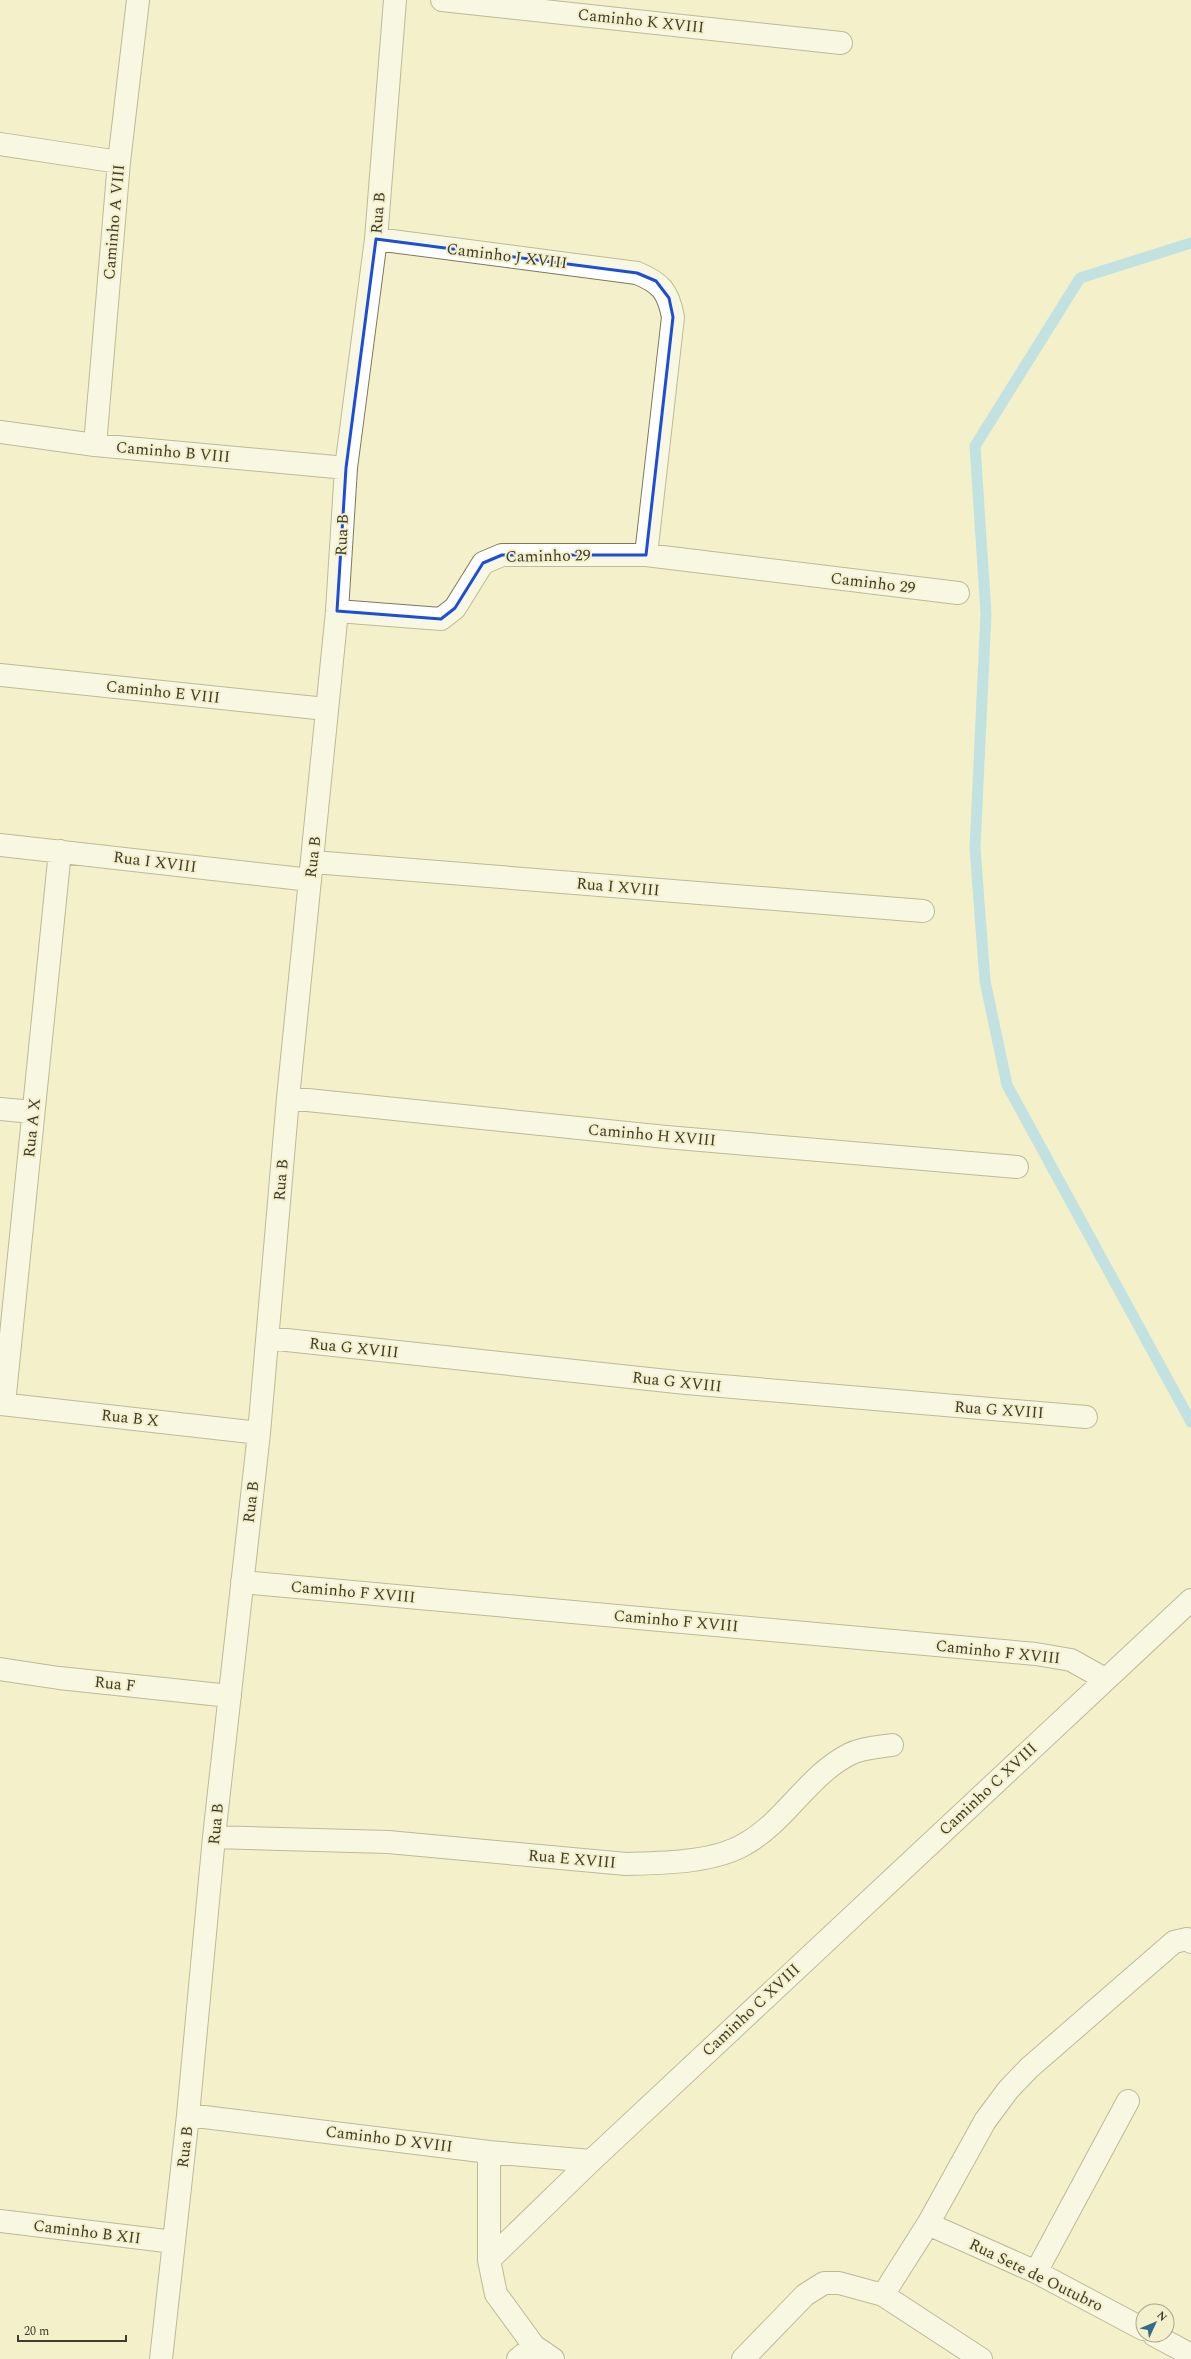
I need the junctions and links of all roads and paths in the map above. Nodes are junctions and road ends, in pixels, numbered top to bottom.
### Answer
1 (138, 0) edge
2 (395, 0) edge
3 (442, 0) edge
4 (841, 43) dead end
5 (0, 144) edge
6 (119, 162) junction
7 (376, 239) junction
8 (0, 432) edge
9 (95, 445) junction
10 (346, 468) junction
11 (646, 555) junction
12 (958, 593) dead end
13 (337, 611) junction
14 (0, 675) edge
15 (326, 709) junction
16 (0, 845) edge
17 (60, 851) junction
18 (312, 871) junction
19 (923, 911) dead end
20 (288, 1098) junction
21 (0, 1109) edge
22 (33, 1112) junction
23 (1017, 1167) dead end
24 (268, 1338) junction
25 (2, 1404) edge
26 (1086, 1417) dead end
27 (259, 1432) junction
28 (242, 1582) junction
29 (1191, 1600) edge
30 (0, 1669) edge
31 (1105, 1679) junction
32 (230, 1696) junction
33 (892, 1745) dead end
34 (214, 1837) junction
35 (1182, 1942) edge
36 (1128, 2101) dead end
37 (188, 2115) junction
38 (489, 2152) junction
39 (591, 2161) junction
40 (0, 2221) edge
41 (928, 2224) junction
42 (174, 2242) junction
43 (489, 2260) junction
44 (1036, 2272) junction
45 (883, 2295) junction
46 (1135, 2325) edge
47 (1169, 2343) edge
48 (526, 2353) edge
49 (1191, 2355) edge
50 (161, 2359) edge
51 (553, 2359) edge
52 (743, 2359) edge
53 (981, 2359) edge

1 - 6 street, Caminho A VIII
2 - 7 street, Rua B
3 - 4 street, Caminho K XVIII
5 - 6 street
6 - 9 street, Caminho A VIII
7 - 10 street, Rua B
7 - 11 street, Caminho J XVIII
8 - 9 street, Caminho B VIII
9 - 10 street, Caminho B VIII
10 - 13 street, Rua B
11 - 12 street, Caminho 29
11 - 13 street, Caminho 29
13 - 15 street, Rua B
14 - 15 street, Caminho E VIII
15 - 18 street, Rua B
16 - 17 street, Rua I XVIII
17 - 18 street, Rua I XVIII
17 - 22 street, Rua A X
18 - 19 street, Rua I XVIII
18 - 20 street, Rua B
20 - 23 street, Caminho H XVIII
20 - 24 street, Rua B
21 - 22 street
22 - 25 street, Rua A X
24 - 26 street, Rua G XVIII
24 - 27 street, Rua B
25 - 27 street, Rua B X
27 - 28 street, Rua B
28 - 31 street, Caminho F XVIII
28 - 32 street, Rua B
29 - 31 street, Caminho C XVIII
30 - 32 street, Rua F
31 - 39 street, Caminho C XVIII
32 - 34 street, Rua B
33 - 34 street, Rua E XVIII
34 - 37 street, Rua B
35 - 41 street
36 - 44 street
37 - 38 street, Caminho D XVIII
37 - 42 street, Rua B
38 - 39 street, Caminho D XVIII
38 - 43 street
39 - 43 street, Caminho C XVIII
40 - 42 street, Caminho B XII
41 - 44 street, Rua Sete de Outubro
41 - 45 street
42 - 50 street, Rua B
43 - 48 street
44 - 46 street, Rua Sete de Outubro
45 - 52 street
45 - 53 street
47 - 49 street
48 - 51 street

